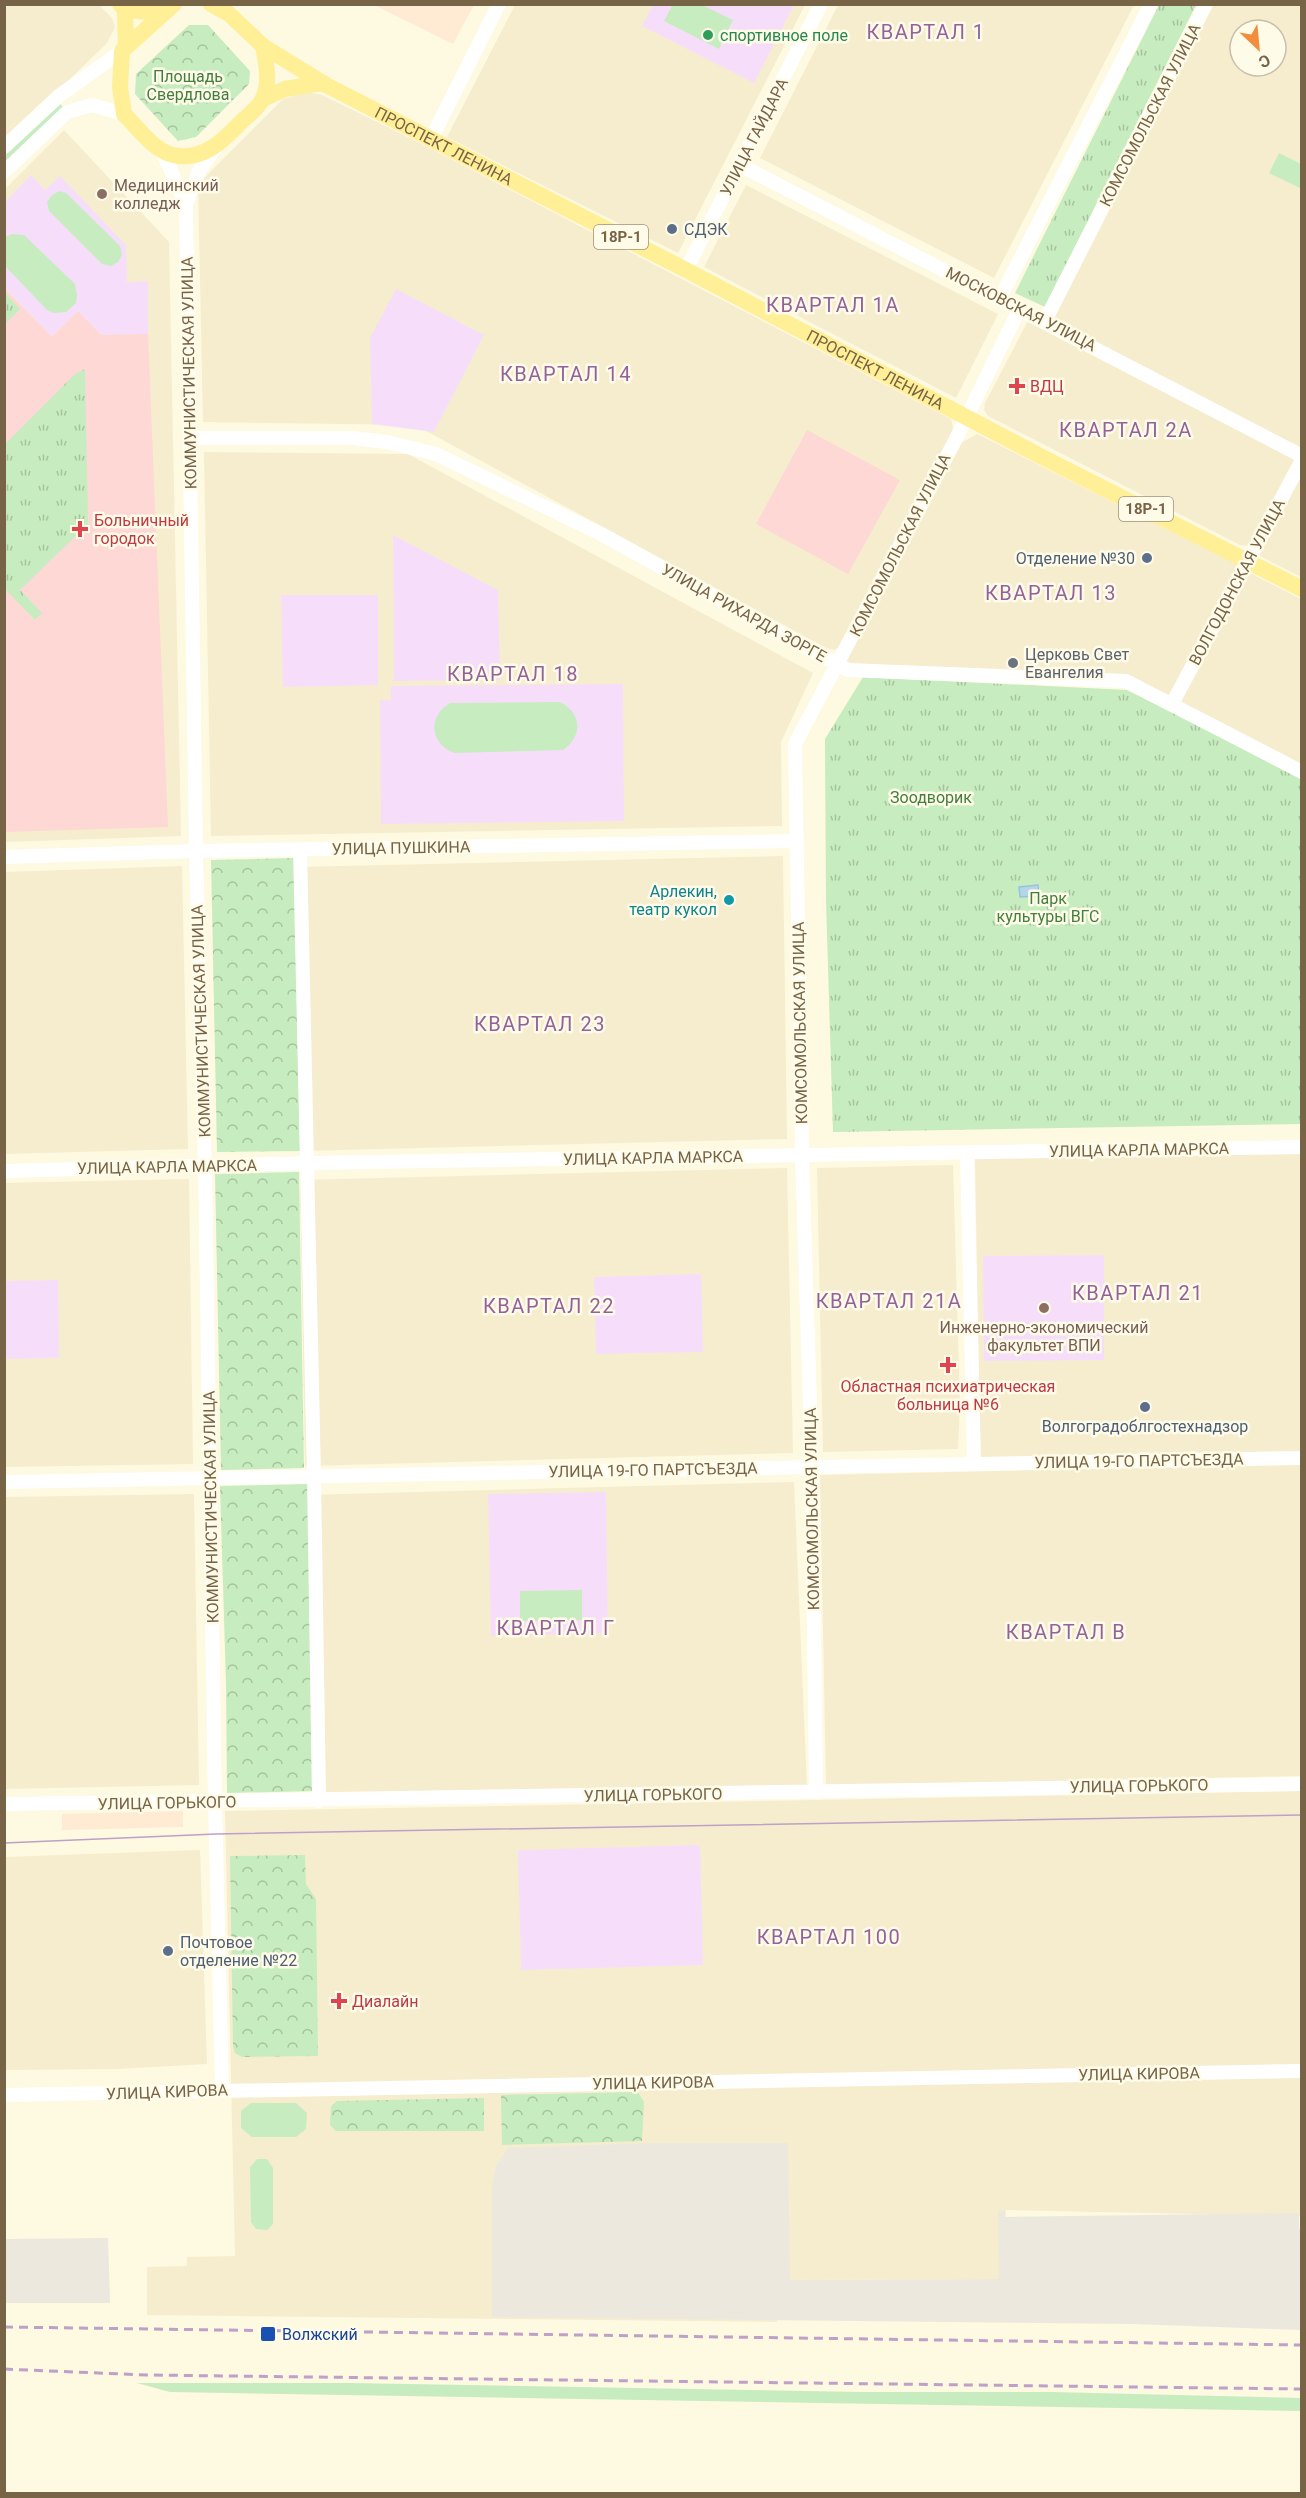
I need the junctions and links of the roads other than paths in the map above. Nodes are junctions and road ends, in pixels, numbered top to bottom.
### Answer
1 (211, 4) edge
2 (499, 4) edge
3 (822, 4) edge
4 (1151, 4) edge
5 (1206, 4) edge
6 (123, 7) edge
7 (168, 9) edge
8 (228, 9) edge
9 (264, 46) junction
10 (124, 49) junction
11 (322, 83) junction
12 (263, 99) junction
13 (124, 114) junction
14 (431, 139) junction
15 (4, 147) edge
16 (216, 147) junction
17 (162, 151) junction
18 (740, 165) junction
19 (4, 172) edge
20 (186, 204) junction
21 (686, 270) junction
22 (1000, 298) junction
23 (1020, 308) junction
24 (1045, 321) junction
25 (967, 417) junction
26 (190, 438) junction
27 (1302, 458) edge
28 (1249, 561) junction
29 (1302, 589) edge
30 (838, 666) junction
31 (1173, 704) junction
32 (1302, 772) edge
33 (797, 841) junction
34 (300, 849) junction
35 (196, 851) junction
36 (4, 857) edge
37 (1302, 1147) edge
38 (967, 1153) junction
39 (802, 1156) junction
40 (308, 1163) junction
41 (205, 1166) junction
42 (4, 1171) edge
43 (1302, 1458) edge
44 (974, 1464) junction
45 (812, 1467) junction
46 (314, 1477) junction
47 (211, 1479) junction
48 (4, 1482) edge
49 (1302, 1784) edge
50 (816, 1792) junction
51 (319, 1801) junction
52 (215, 1802) junction
53 (4, 1804) edge
54 (1302, 2071) edge
55 (222, 2090) junction
56 (4, 2095) edge

1 - 8 main road, 18Р-1
2 - 14 street
3 - 18 street, УЛИЦА ГАЙДАРА
4 - 22 street
5 - 24 street, КОМСОМОЛЬСКАЯ УЛИЦА
6 - 7 main road
6 - 10 main road
7 - 10 main road
8 - 9 main road, 18Р-1
9 - 11 main road, ПРОСПЕКТ ЛЕНИНА / 18Р-1
9 - 12 main road
10 - 13 main road
10 - 15 street
11 - 12 main road
11 - 14 main road, ПРОСПЕКТ ЛЕНИНА / 18Р-1
12 - 16 main road
13 - 17 main road
13 - 19 street
14 - 21 main road, ПРОСПЕКТ ЛЕНИНА / 18Р-1
16 - 17 main road
16 - 20 street, КОММУНИСТИЧЕСКАЯ УЛИЦА
17 - 20 street, КОММУНИСТИЧЕСКАЯ УЛИЦА
18 - 21 street, УЛИЦА ГАЙДАРА
18 - 22 street, МОСКОВСКАЯ УЛИЦА
20 - 26 street, КОММУНИСТИЧЕСКАЯ УЛИЦА
21 - 25 main road, ПРОСПЕКТ ЛЕНИНА / 18Р-1
22 - 23 street, МОСКОВСКАЯ УЛИЦА
23 - 24 street, МОСКОВСКАЯ УЛИЦА
23 - 25 street, КОМСОМОЛЬСКАЯ УЛИЦА
24 - 27 street, МОСКОВСКАЯ УЛИЦА
25 - 28 main road, ПРОСПЕКТ ЛЕНИНА / 18Р-1
25 - 30 street, КОМСОМОЛЬСКАЯ УЛИЦА
26 - 30 street, УЛИЦА РИХАРДА ЗОРГЕ
26 - 35 street, КОММУНИСТИЧЕСКАЯ УЛИЦА
27 - 28 street, ВОЛГОДОНСКАЯ УЛИЦА
28 - 29 main road, ПРОСПЕКТ ЛЕНИНА / 18Р-1
28 - 31 street, ВОЛГОДОНСКАЯ УЛИЦА
30 - 31 street, УЛИЦА РИХАРДА ЗОРГЕ
30 - 33 street, КОМСОМОЛЬСКАЯ УЛИЦА
31 - 32 street, УЛИЦА РИХАРДА ЗОРГЕ
33 - 34 street, УЛИЦА ПУШКИНА
33 - 39 street, КОМСОМОЛЬСКАЯ УЛИЦА
34 - 35 street, УЛИЦА ПУШКИНА
34 - 40 street
35 - 36 street, УЛИЦА ПУШКИНА
35 - 41 street, КОММУНИСТИЧЕСКАЯ УЛИЦА
37 - 38 street, УЛИЦА КАРЛА МАРКСА
38 - 39 street, УЛИЦА КАРЛА МАРКСА
38 - 44 street
39 - 40 street, УЛИЦА КАРЛА МАРКСА
39 - 45 street, КОМСОМОЛЬСКАЯ УЛИЦА
40 - 41 street, УЛИЦА КАРЛА МАРКСА
40 - 46 street
41 - 42 street, УЛИЦА КАРЛА МАРКСА
41 - 47 street, КОММУНИСТИЧЕСКАЯ УЛИЦА
43 - 44 street, УЛИЦА 19-ГО ПАРТСЪЕЗДА
44 - 45 street, УЛИЦА 19-ГО ПАРТСЪЕЗДА
45 - 46 street, УЛИЦА 19-ГО ПАРТСЪЕЗДА
45 - 50 street, КОМСОМОЛЬСКАЯ УЛИЦА
46 - 47 street, УЛИЦА 19-ГО ПАРТСЪЕЗДА
46 - 51 street
47 - 48 street, УЛИЦА 19-ГО ПАРТСЪЕЗДА
47 - 52 street, КОММУНИСТИЧЕСКАЯ УЛИЦА
49 - 50 street, УЛИЦА ГОРЬКОГО
50 - 51 street, УЛИЦА ГОРЬКОГО
51 - 52 street, УЛИЦА ГОРЬКОГО
52 - 53 street, УЛИЦА ГОРЬКОГО
52 - 55 street, КОММУНИСТИЧЕСКАЯ УЛИЦА
54 - 55 street, УЛИЦА КИРОВА
55 - 56 street, УЛИЦА КИРОВА

